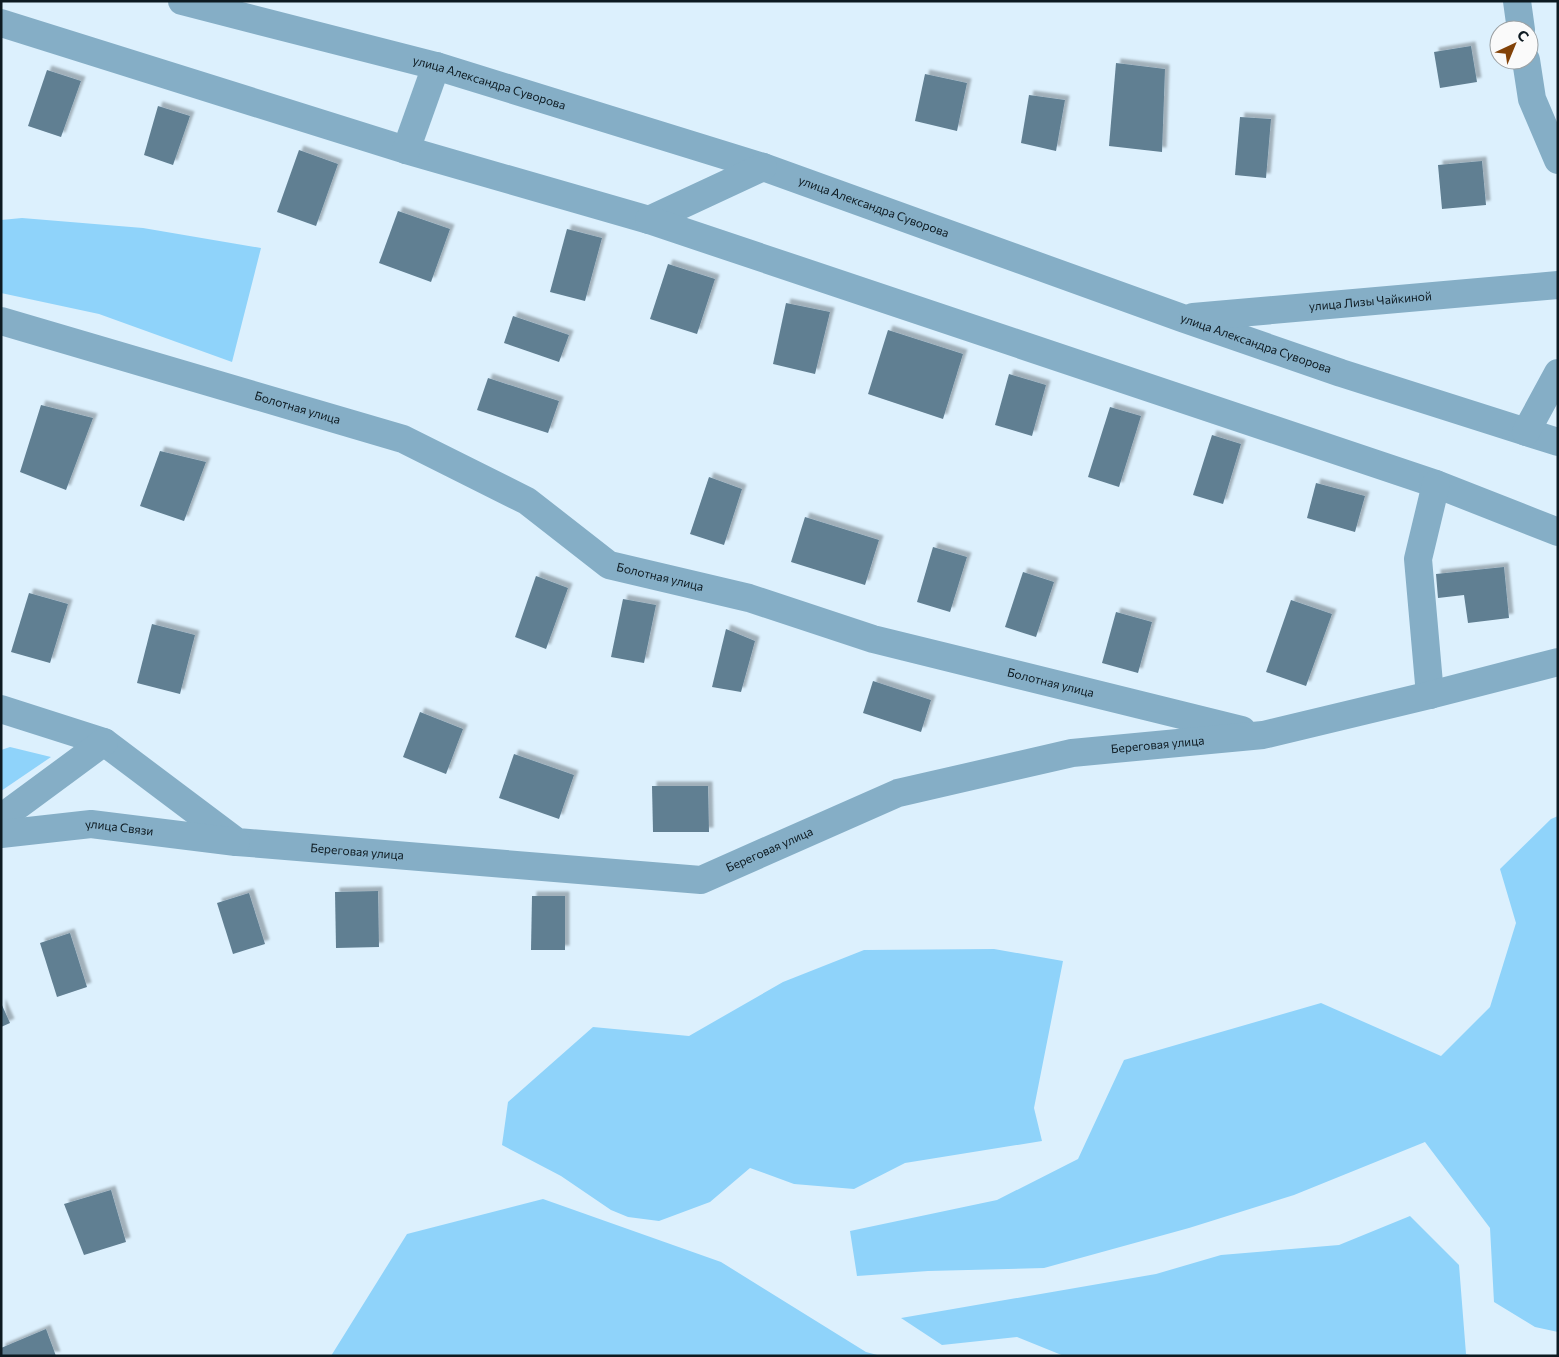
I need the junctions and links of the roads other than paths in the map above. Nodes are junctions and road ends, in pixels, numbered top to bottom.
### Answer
1 (182, 1) edge
2 (1517, 1) edge
3 (1520, 20) edge
4 (1, 23) edge
5 (436, 66) junction
6 (1528, 70) edge
7 (406, 150) junction
8 (1558, 160) edge
9 (763, 167) junction
10 (649, 220) junction
11 (1558, 285) edge
12 (1182, 318) junction
13 (1, 322) edge
14 (1558, 373) edge
15 (1526, 432) junction
16 (1558, 442) edge
17 (1436, 484) junction
18 (1558, 532) edge
19 (1558, 662) edge
20 (1430, 695) junction
21 (1, 709) edge
22 (1263, 735) junction
23 (104, 742) junction
24 (1, 818) edge
25 (1, 834) edge
26 (237, 842) junction

1 - 5 street, улица Александра Суворова
2 - 3 street
4 - 7 street
5 - 7 street
5 - 9 street, улица Александра Суворова
6 - 8 street
7 - 10 street
9 - 10 street
9 - 12 street, улица Александра Суворова
10 - 17 street
11 - 12 street, улица Лизы Чайкиной
12 - 15 street, улица Александра Суворова
13 - 22 street, Болотная улица
14 - 15 street
15 - 16 street, улица Александра Суворова
17 - 18 street
17 - 20 street
19 - 20 street, Береговая улица
20 - 22 street, Береговая улица
21 - 23 street
22 - 26 street, Береговая улица
23 - 24 street
23 - 26 street
25 - 26 street, улица Связи

